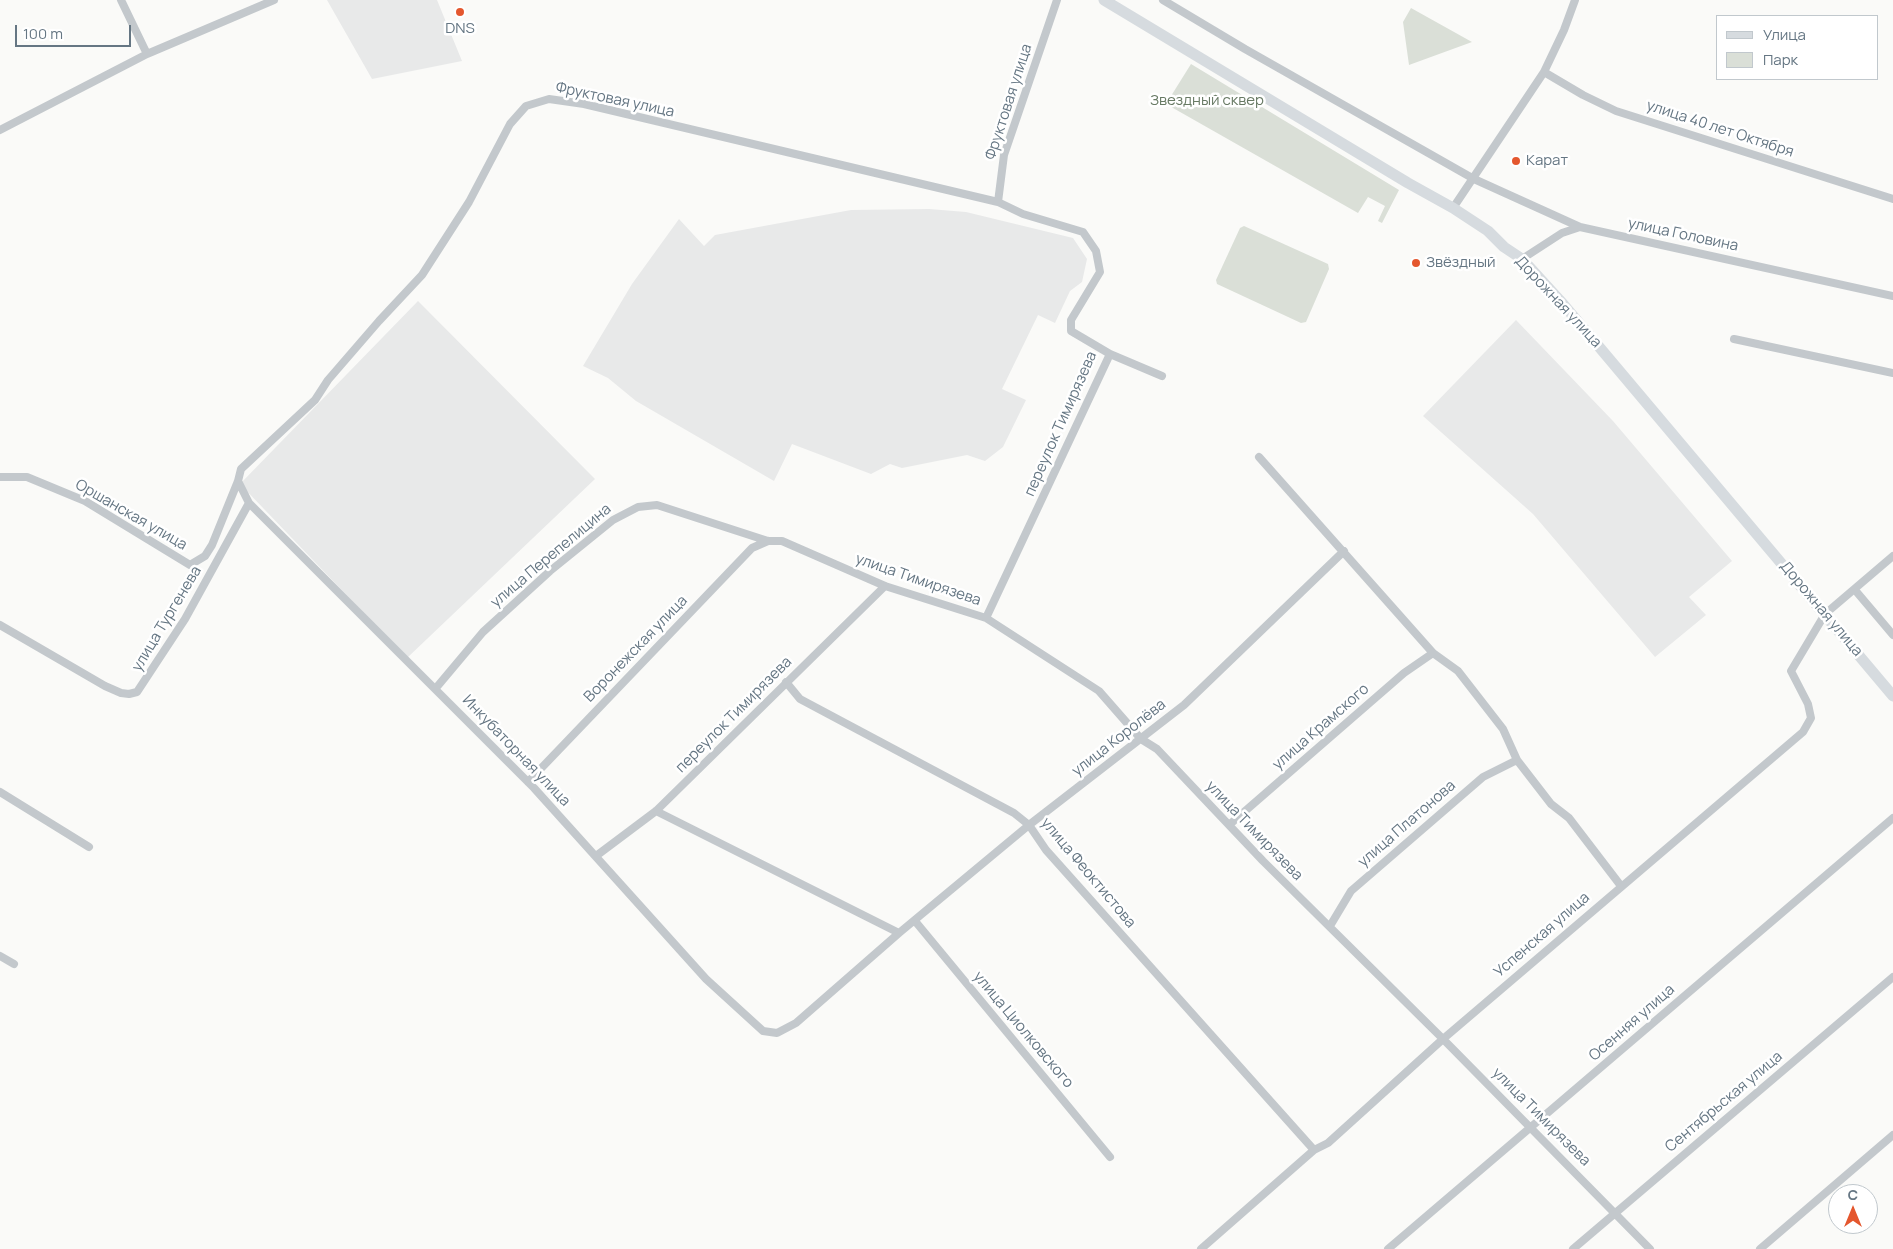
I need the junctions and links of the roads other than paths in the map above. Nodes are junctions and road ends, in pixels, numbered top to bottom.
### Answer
1 (121, 0) edge
2 (274, 0) edge
3 (1057, 0) edge
4 (1104, 0) edge
5 (1163, 0) edge
6 (1575, 0) edge
7 (146, 54) junction
8 (1544, 72) junction
9 (0, 130) edge
10 (1474, 179) junction
11 (1893, 199) edge
12 (998, 202) junction
13 (1454, 208) junction
14 (1580, 227) junction
15 (1522, 260) junction
16 (1893, 296) edge
17 (1734, 339) dead end
18 (1110, 354) junction
19 (1893, 374) edge
20 (1162, 376) dead end
21 (1259, 457) dead end
22 (0, 476) edge
23 (238, 481) junction
24 (249, 503) junction
25 (768, 541) junction
26 (1344, 551) junction
27 (1893, 556) edge
28 (190, 565) joint
29 (885, 586) junction
30 (1855, 590) junction
31 (1825, 614) junction
32 (986, 618) junction
33 (0, 625) edge
34 (1893, 635) edge
35 (1433, 653) junction
36 (786, 682) junction
37 (436, 688) junction
38 (1893, 696) edge
39 (1141, 739) junction
40 (1517, 760) junction
41 (528, 782) junction
42 (0, 792) edge
43 (656, 810) junction
44 (1893, 818) edge
45 (1029, 825) junction
46 (1228, 825) junction
47 (90, 847) dead end
48 (596, 856) junction
49 (1621, 886) junction
50 (915, 921) junction
51 (1330, 926) junction
52 (899, 933) junction
53 (0, 956) edge
54 (14, 964) dead end
55 (1893, 977) edge
56 (777, 1033) joint
57 (1443, 1039) junction
58 (1531, 1127) junction
59 (1893, 1135) edge
60 (1314, 1150) junction
61 (1110, 1156) dead end
62 (1616, 1213) junction
63 (1201, 1249) edge
64 (1388, 1249) edge
65 (1573, 1249) edge
66 (1650, 1249) edge
67 (1760, 1249) edge

1 - 7 street
2 - 7 street
3 - 12 street, Фруктовая улица
4 - 13 main road, Дорожная улица
5 - 10 street, улица Головина
6 - 8 street
7 - 9 street
8 - 10 street
8 - 11 street, улица 40 лет Октября
10 - 13 street
10 - 14 street, улица Головина
12 - 18 street, переулок Тимирязева
12 - 23 street, Фруктовая улица
13 - 15 main road, Дорожная улица
14 - 15 street
14 - 16 street, улица Головина
15 - 31 main road, Дорожная улица
17 - 19 street
18 - 20 street
18 - 32 street, переулок Тимирязева
21 - 26 street
22 - 28 street, Оршанская улица
23 - 24 street, Инкубаторная улица
23 - 28 street, Фруктовая улица
24 - 33 street, улица Тургенева
24 - 37 street, Инкубаторная улица
25 - 29 street, улица Тимирязева
25 - 37 street, улица Перепелицина
25 - 41 street, Воронежская улица
26 - 35 street
26 - 39 street, улица Королёва
27 - 30 street
29 - 32 street, улица Тимирязева
29 - 36 street, переулок Тимирязева
30 - 31 street
30 - 34 street
31 - 38 main road, Дорожная улица
31 - 49 street, Успенская улица
32 - 39 street, улица Тимирязева
35 - 40 street
35 - 46 street, улица Крамского
36 - 43 street, переулок Тимирязева
36 - 45 street, улица Феоктистова
37 - 41 street, Инкубаторная улица
39 - 45 street, улица Королёва
39 - 46 street, улица Тимирязева
40 - 49 street
40 - 51 street, улица Платонова
41 - 48 street, Инкубаторная улица
42 - 47 street
43 - 48 street, переулок Тимирязева
43 - 52 street
44 - 58 street, Осенняя улица
45 - 50 street, улица Королёва
45 - 60 street, улица Феоктистова
46 - 51 street, улица Тимирязева
48 - 56 street, Инкубаторная улица
49 - 57 street, Успенская улица
50 - 52 street, улица Королёва
50 - 61 street, улица Циолковского
51 - 57 street, улица Тимирязева
52 - 56 street, улица Королёва
53 - 54 street
55 - 62 street, Сентябрьская улица
57 - 58 street, улица Тимирязева
57 - 60 street, Успенская улица
58 - 62 street, улица Тимирязева
58 - 64 street, Осенняя улица
59 - 67 street
60 - 63 street, Успенская улица
62 - 65 street, Сентябрьская улица
62 - 66 street, улица Тимирязева

